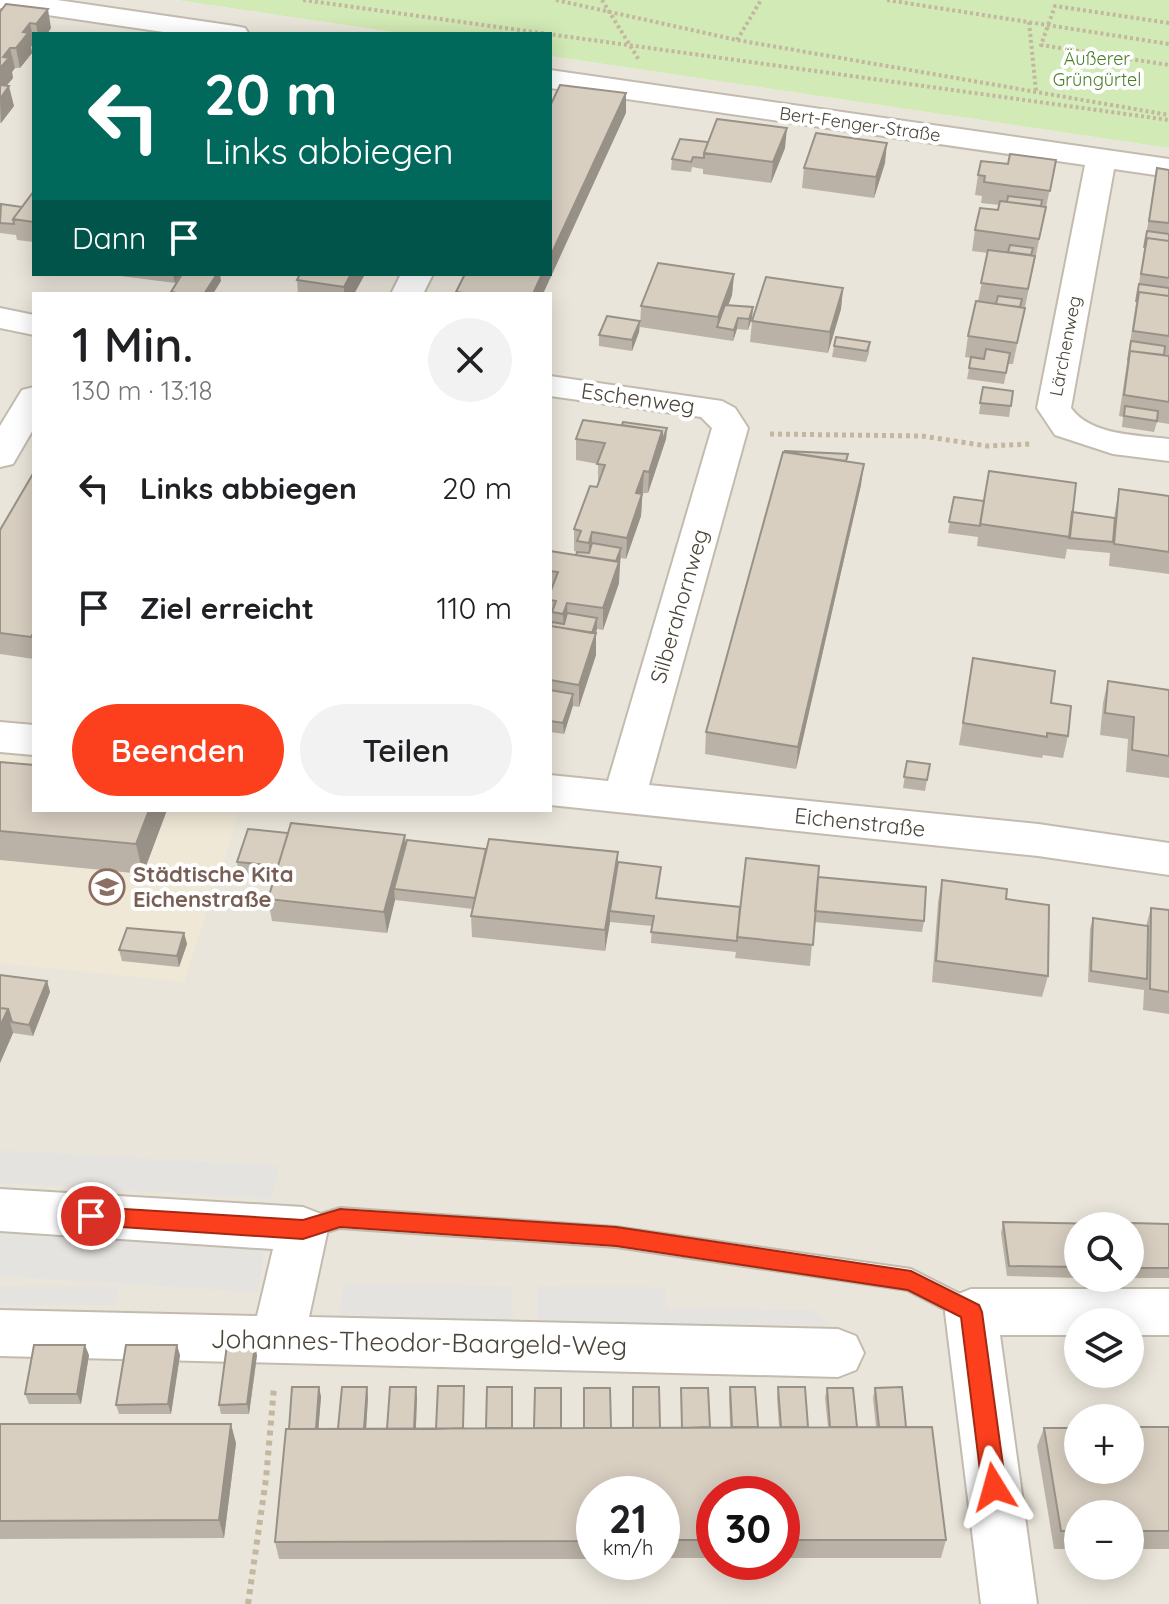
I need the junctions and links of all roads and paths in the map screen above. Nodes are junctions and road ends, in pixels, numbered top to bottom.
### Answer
1 (0, 0) edge
2 (303, 0) edge
3 (556, 0) edge
4 (602, 0) edge
5 (761, 0) edge
6 (887, 0) edge
7 (608, 12) junction
8 (1029, 22) junction
9 (1169, 23) edge
10 (1048, 25) junction
11 (221, 32) edge
12 (542, 32) edge
13 (552, 33) edge
14 (737, 40) junction
15 (632, 44) junction
16 (1169, 44) edge
17 (1169, 65) edge
18 (552, 79) edge
19 (1036, 91) junction
20 (656, 95) junction
21 (1169, 117) edge
22 (1101, 158) junction
23 (1169, 168) edge
24 (0, 318) edge
25 (32, 325) edge
26 (552, 386) edge
27 (32, 400) edge
28 (726, 425) junction
29 (1067, 427) junction
30 (1169, 450) edge
31 (0, 456) edge
32 (0, 737) edge
33 (32, 740) edge
34 (552, 790) edge
35 (624, 798) junction
36 (1169, 859) edge
37 (0, 1210) edge
38 (303, 1229) junction
39 (971, 1312) junction
40 (1169, 1312) edge
41 (0, 1333) edge
42 (278, 1338) junction
43 (838, 1353) dead end
44 (248, 1604) edge
45 (1009, 1604) edge

1 - 11 street
2 - 12 path
3 - 7 path
4 - 7 path
5 - 14 path
6 - 8 path
7 - 14 path
7 - 15 path
8 - 10 path
8 - 19 path
9 - 10 path
10 - 16 path
10 - 17 path
13 - 15 path
14 - 19 path
15 - 20 path
15 - 21 path
18 - 20 street, Bert-Fenger-Straße
19 - 21 path
20 - 22 street, Bert-Fenger-Straße
22 - 23 street, Bert-Fenger-Straße
22 - 29 street, Lärchenweg
24 - 25 street
26 - 28 street, Eschenweg
27 - 31 street
28 - 29 path
28 - 35 street, Silberahornweg
29 - 30 street, Lärchenweg
32 - 33 street
34 - 35 street, Eichenstraße
35 - 36 street, Eichenstraße
37 - 38 street
38 - 39 lane
38 - 42 street
39 - 40 street
39 - 45 street
41 - 42 street, Johannes-Theodor-Baargeld-Weg
42 - 43 street, Johannes-Theodor-Baargeld-Weg
42 - 44 path

